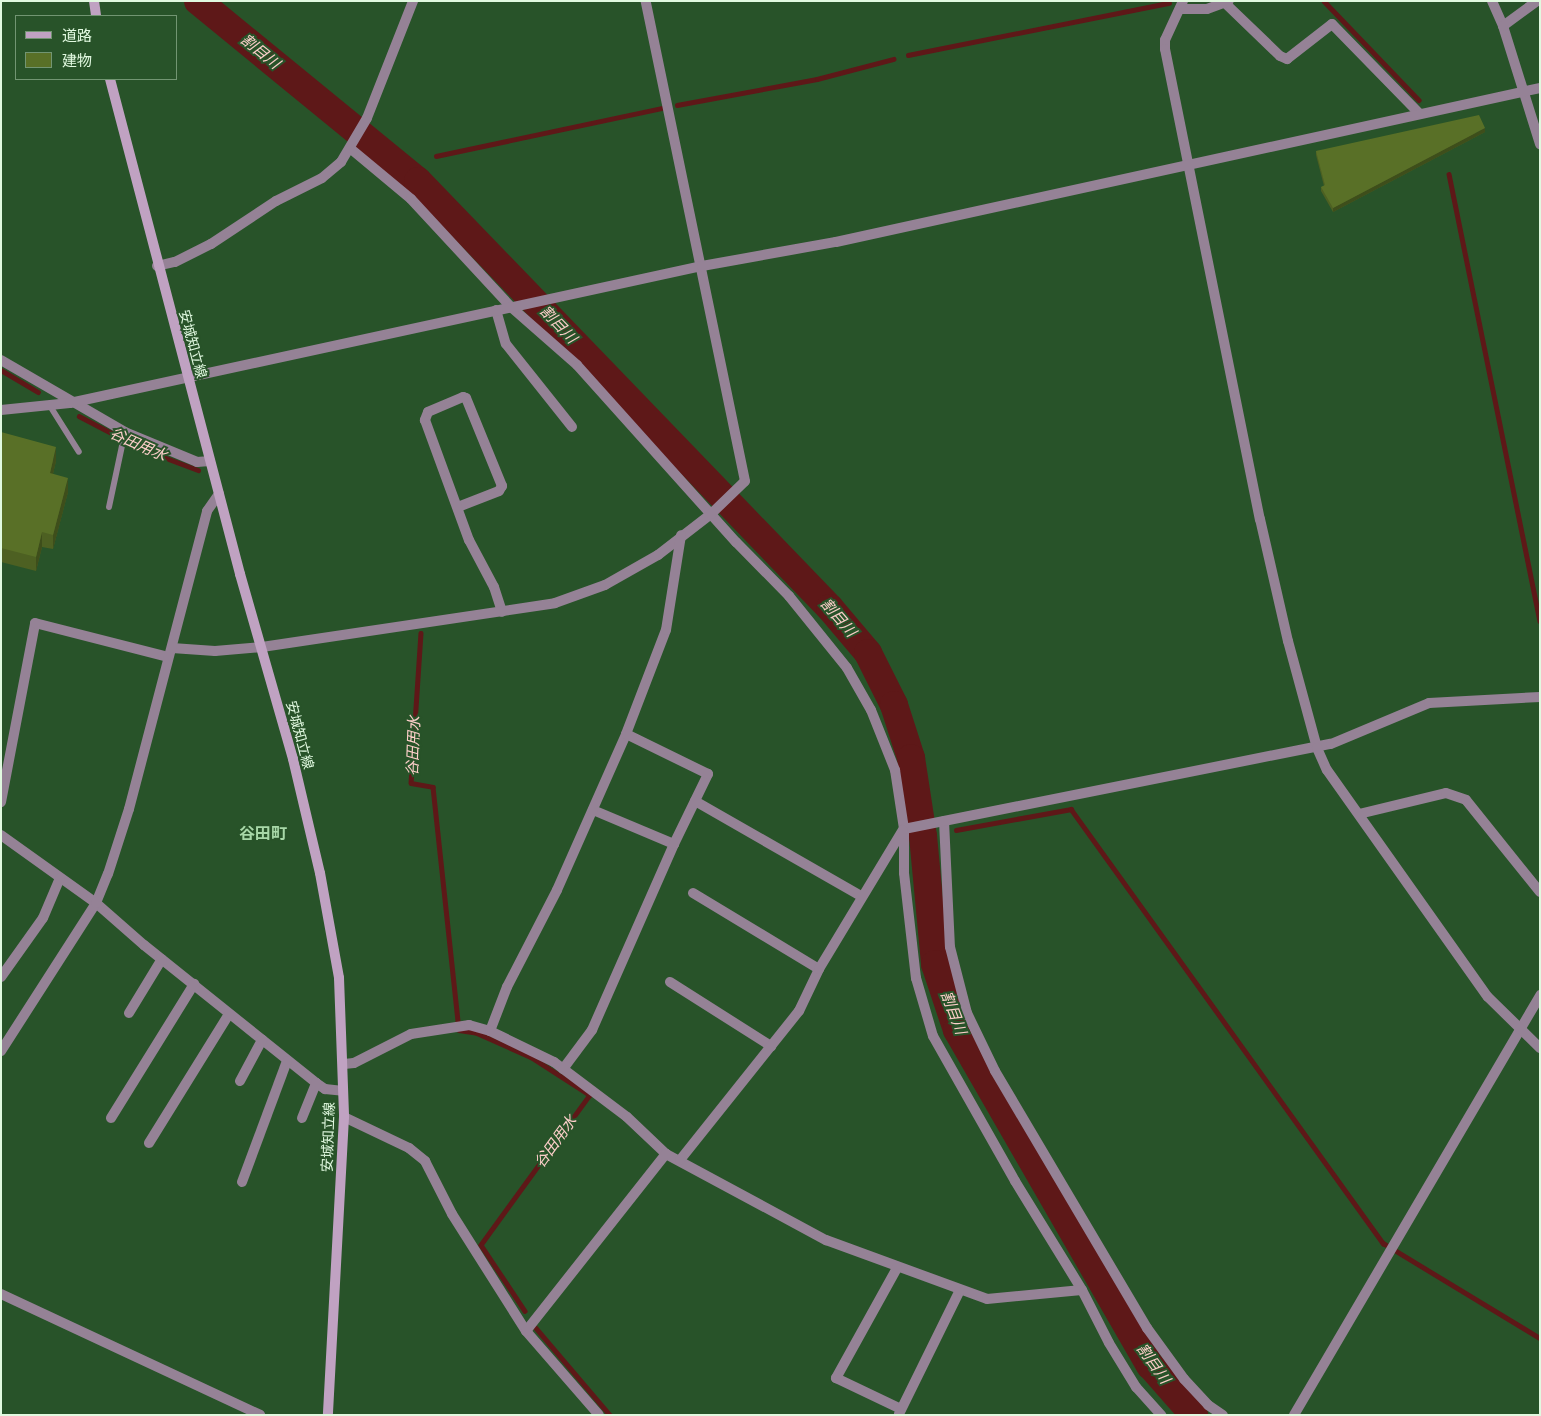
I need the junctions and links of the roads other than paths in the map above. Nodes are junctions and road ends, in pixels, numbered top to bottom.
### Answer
1 (94, 1) edge
2 (413, 1) edge
3 (646, 1) edge
4 (1492, 1) edge
5 (1537, 1) edge
6 (1227, 2) edge
7 (1182, 5) edge
8 (96, 15) edge
9 (1503, 26) junction
10 (110, 80) edge
11 (1540, 88) edge
12 (1523, 91) junction
13 (1419, 113) junction
14 (1540, 144) edge
15 (351, 149) junction
16 (1188, 164) junction
17 (157, 266) junction
18 (702, 266) junction
19 (511, 307) junction
20 (496, 310) junction
21 (1, 360) edge
22 (188, 375) junction
23 (70, 403) junction
24 (50, 406) junction
25 (1, 410) edge
26 (572, 427) dead end
27 (125, 434) junction
28 (79, 452) dead end
29 (210, 460) junction
30 (219, 494) junction
31 (109, 508) dead end
32 (458, 508) junction
33 (713, 511) junction
34 (681, 535) junction
35 (502, 612) junction
36 (262, 647) junction
37 (170, 653) junction
38 (1540, 697) edge
39 (626, 734) junction
40 (1317, 748) junction
41 (695, 801) junction
42 (1, 802) edge
43 (593, 810) junction
44 (1359, 814) junction
45 (944, 820) junction
46 (904, 829) junction
47 (1, 835) edge
48 (674, 844) junction
49 (60, 878) junction
50 (1540, 892) edge
51 (693, 894) dead end
52 (861, 896) junction
53 (96, 903) junction
54 (162, 959) junction
55 (819, 969) junction
56 (1, 977) edge
57 (670, 982) dead end
58 (194, 984) junction
59 (1540, 995) edge
60 (129, 1013) dead end
61 (229, 1014) junction
62 (1520, 1029) junction
63 (490, 1032) junction
64 (262, 1040) junction
65 (771, 1046) junction
66 (1540, 1048) edge
67 (1, 1051) edge
68 (287, 1061) junction
69 (344, 1064) junction
70 (562, 1069) junction
71 (240, 1081) dead end
72 (316, 1083) junction
73 (343, 1091) junction
74 (344, 1117) junction
75 (111, 1118) dead end
76 (302, 1118) dead end
77 (148, 1143) dead end
78 (666, 1154) junction
79 (680, 1160) junction
80 (242, 1182) dead end
81 (896, 1268) junction
82 (1082, 1290) junction
83 (959, 1292) junction
84 (1, 1294) edge
85 (526, 1331) junction
86 (900, 1412) edge
87 (260, 1415) edge
88 (328, 1415) edge
89 (600, 1415) edge
90 (1161, 1415) edge
91 (1223, 1415) edge
92 (1294, 1415) edge

1 - 8 main road
2 - 15 street
3 - 18 street
4 - 9 street
5 - 9 street
6 - 7 street
6 - 13 street
7 - 16 street
9 - 12 street
10 - 17 main road, 安城知立線
11 - 12 street
12 - 13 street
12 - 14 street
13 - 16 street
15 - 17 street
15 - 19 street
16 - 18 street
16 - 40 street
17 - 22 main road, 安城知立線
18 - 19 street
18 - 33 street
19 - 20 street
19 - 33 street
20 - 22 street
20 - 26 street
21 - 23 street
22 - 23 street
22 - 29 main road, 安城知立線
23 - 24 street
23 - 27 street
24 - 25 street
24 - 28 lane
27 - 29 street
27 - 31 lane
29 - 30 main road, 安城知立線
30 - 36 main road, 安城知立線
30 - 37 street
32 - 32 street
32 - 35 street
33 - 34 street
33 - 46 street
34 - 35 street
34 - 39 street
35 - 36 street
36 - 37 street
36 - 69 main road, 安城知立線
37 - 42 street
37 - 53 street
38 - 40 street
39 - 41 street
39 - 43 street
40 - 44 street
40 - 45 street
41 - 48 street
41 - 52 street
43 - 48 street
43 - 63 street
44 - 50 street
44 - 62 street
45 - 46 street
45 - 91 street
46 - 52 street
46 - 82 street
47 - 49 street
48 - 70 street
49 - 53 street
49 - 56 street
51 - 55 street
52 - 55 street
53 - 54 street
53 - 67 street
54 - 58 street
54 - 60 street
55 - 65 street
57 - 65 street
58 - 61 street
58 - 75 street
59 - 62 street
61 - 64 street
61 - 77 street
62 - 66 street
62 - 92 street
63 - 69 street
63 - 70 street
64 - 68 street
64 - 71 street
65 - 79 street
68 - 72 street
68 - 80 street
69 - 73 main road, 安城知立線
70 - 78 street
72 - 73 street
72 - 76 street
73 - 74 main road, 安城知立線
74 - 85 street
74 - 88 main road, 安城知立線
78 - 79 street
78 - 85 street
79 - 81 street
81 - 83 street
81 - 86 street
82 - 83 street
82 - 90 street
83 - 86 street
84 - 87 street
85 - 89 street

